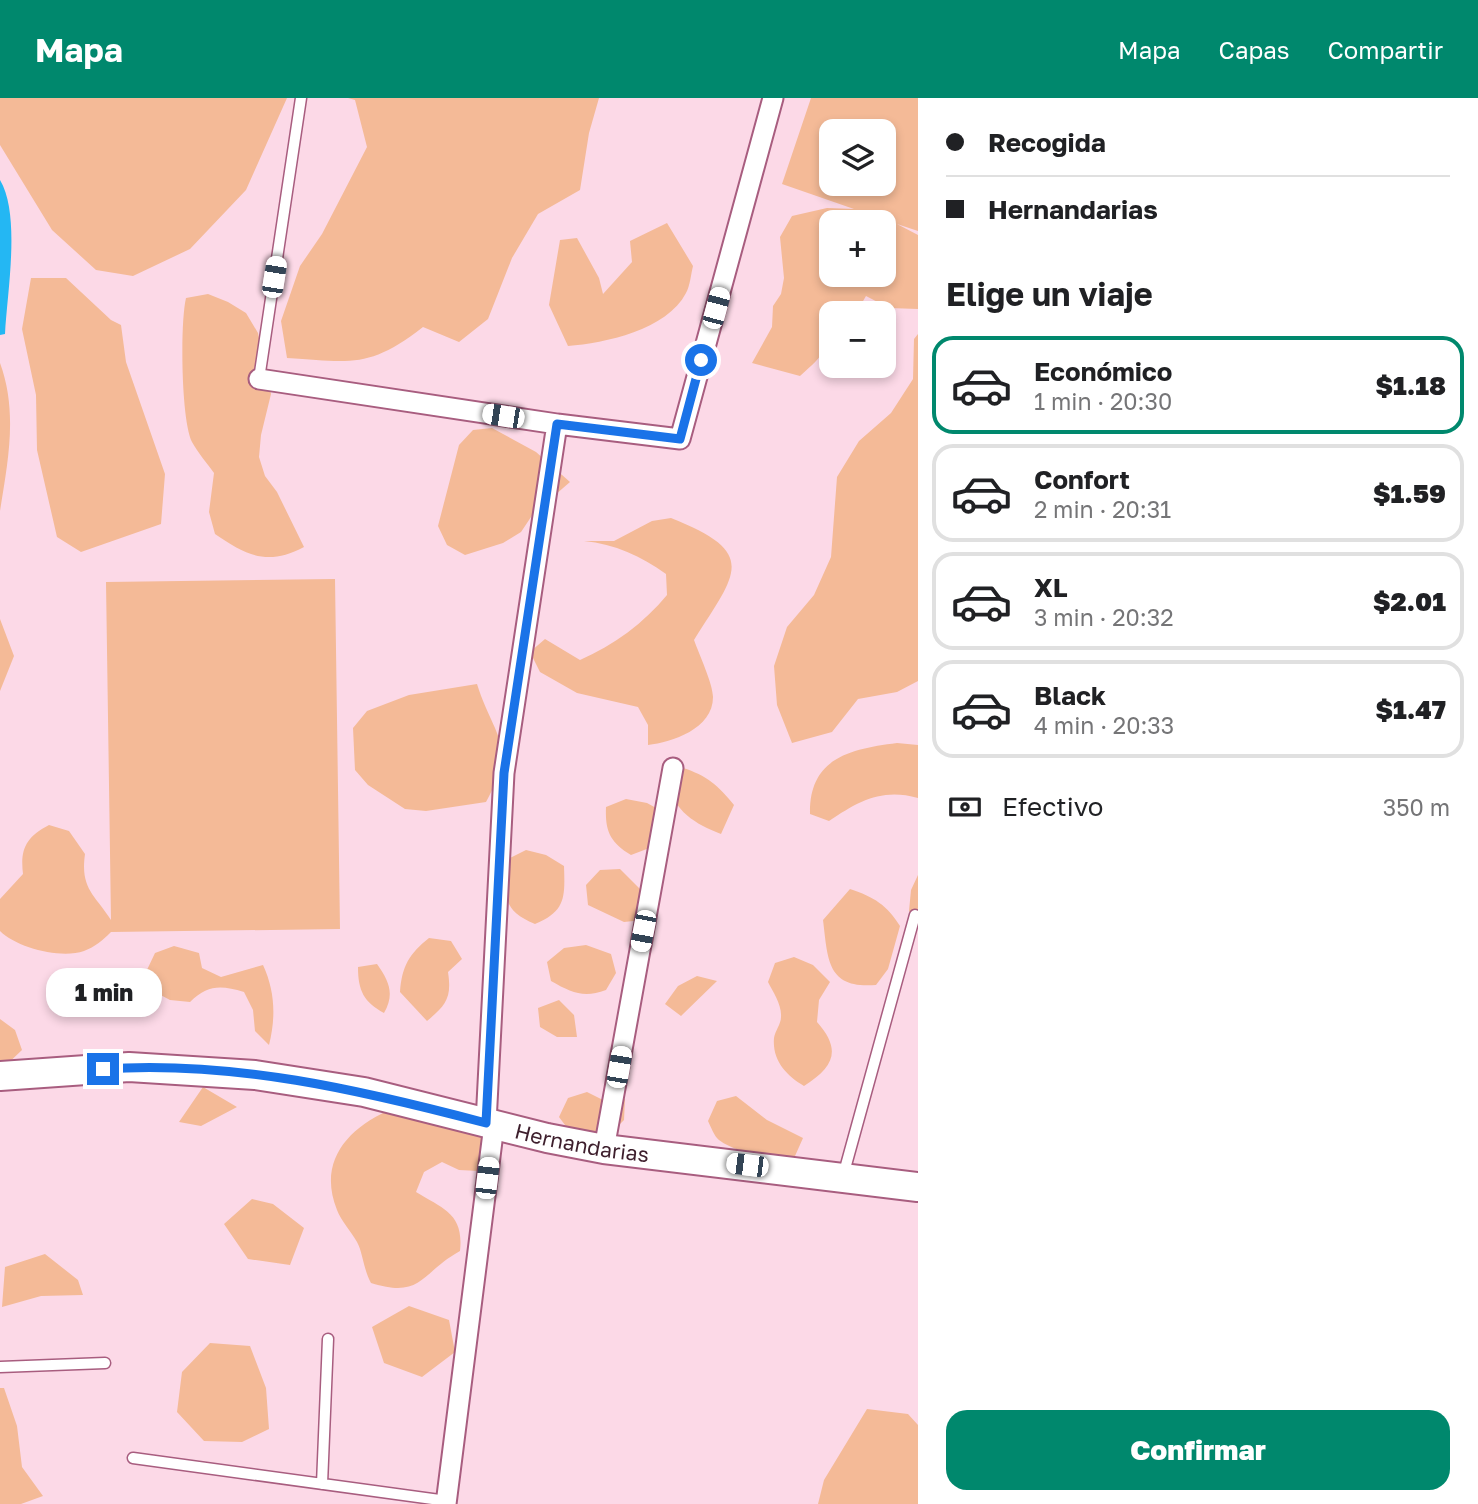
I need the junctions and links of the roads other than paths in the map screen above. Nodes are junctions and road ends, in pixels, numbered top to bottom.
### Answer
1 (301, 98) edge
2 (773, 98) edge
3 (259, 379) joint
4 (557, 424) junction
5 (673, 768) dead end
6 (915, 915) dead end
7 (0, 1076) edge
8 (490, 1124) junction
9 (604, 1149) junction
10 (843, 1176) junction
11 (918, 1187) edge
12 (328, 1339) dead end
13 (106, 1363) dead end
14 (0, 1367) edge
15 (133, 1458) dead end
16 (322, 1483) junction
17 (446, 1502) edge

1 - 3 lane
2 - 4 street
3 - 4 street
4 - 8 street
5 - 9 street
6 - 10 lane
7 - 8 street, Hernandarias
8 - 9 street, Hernandarias
8 - 17 street
9 - 10 street, Hernandarias
10 - 11 street, Hernandarias
12 - 16 lane
13 - 14 lane
15 - 16 lane
16 - 17 lane

